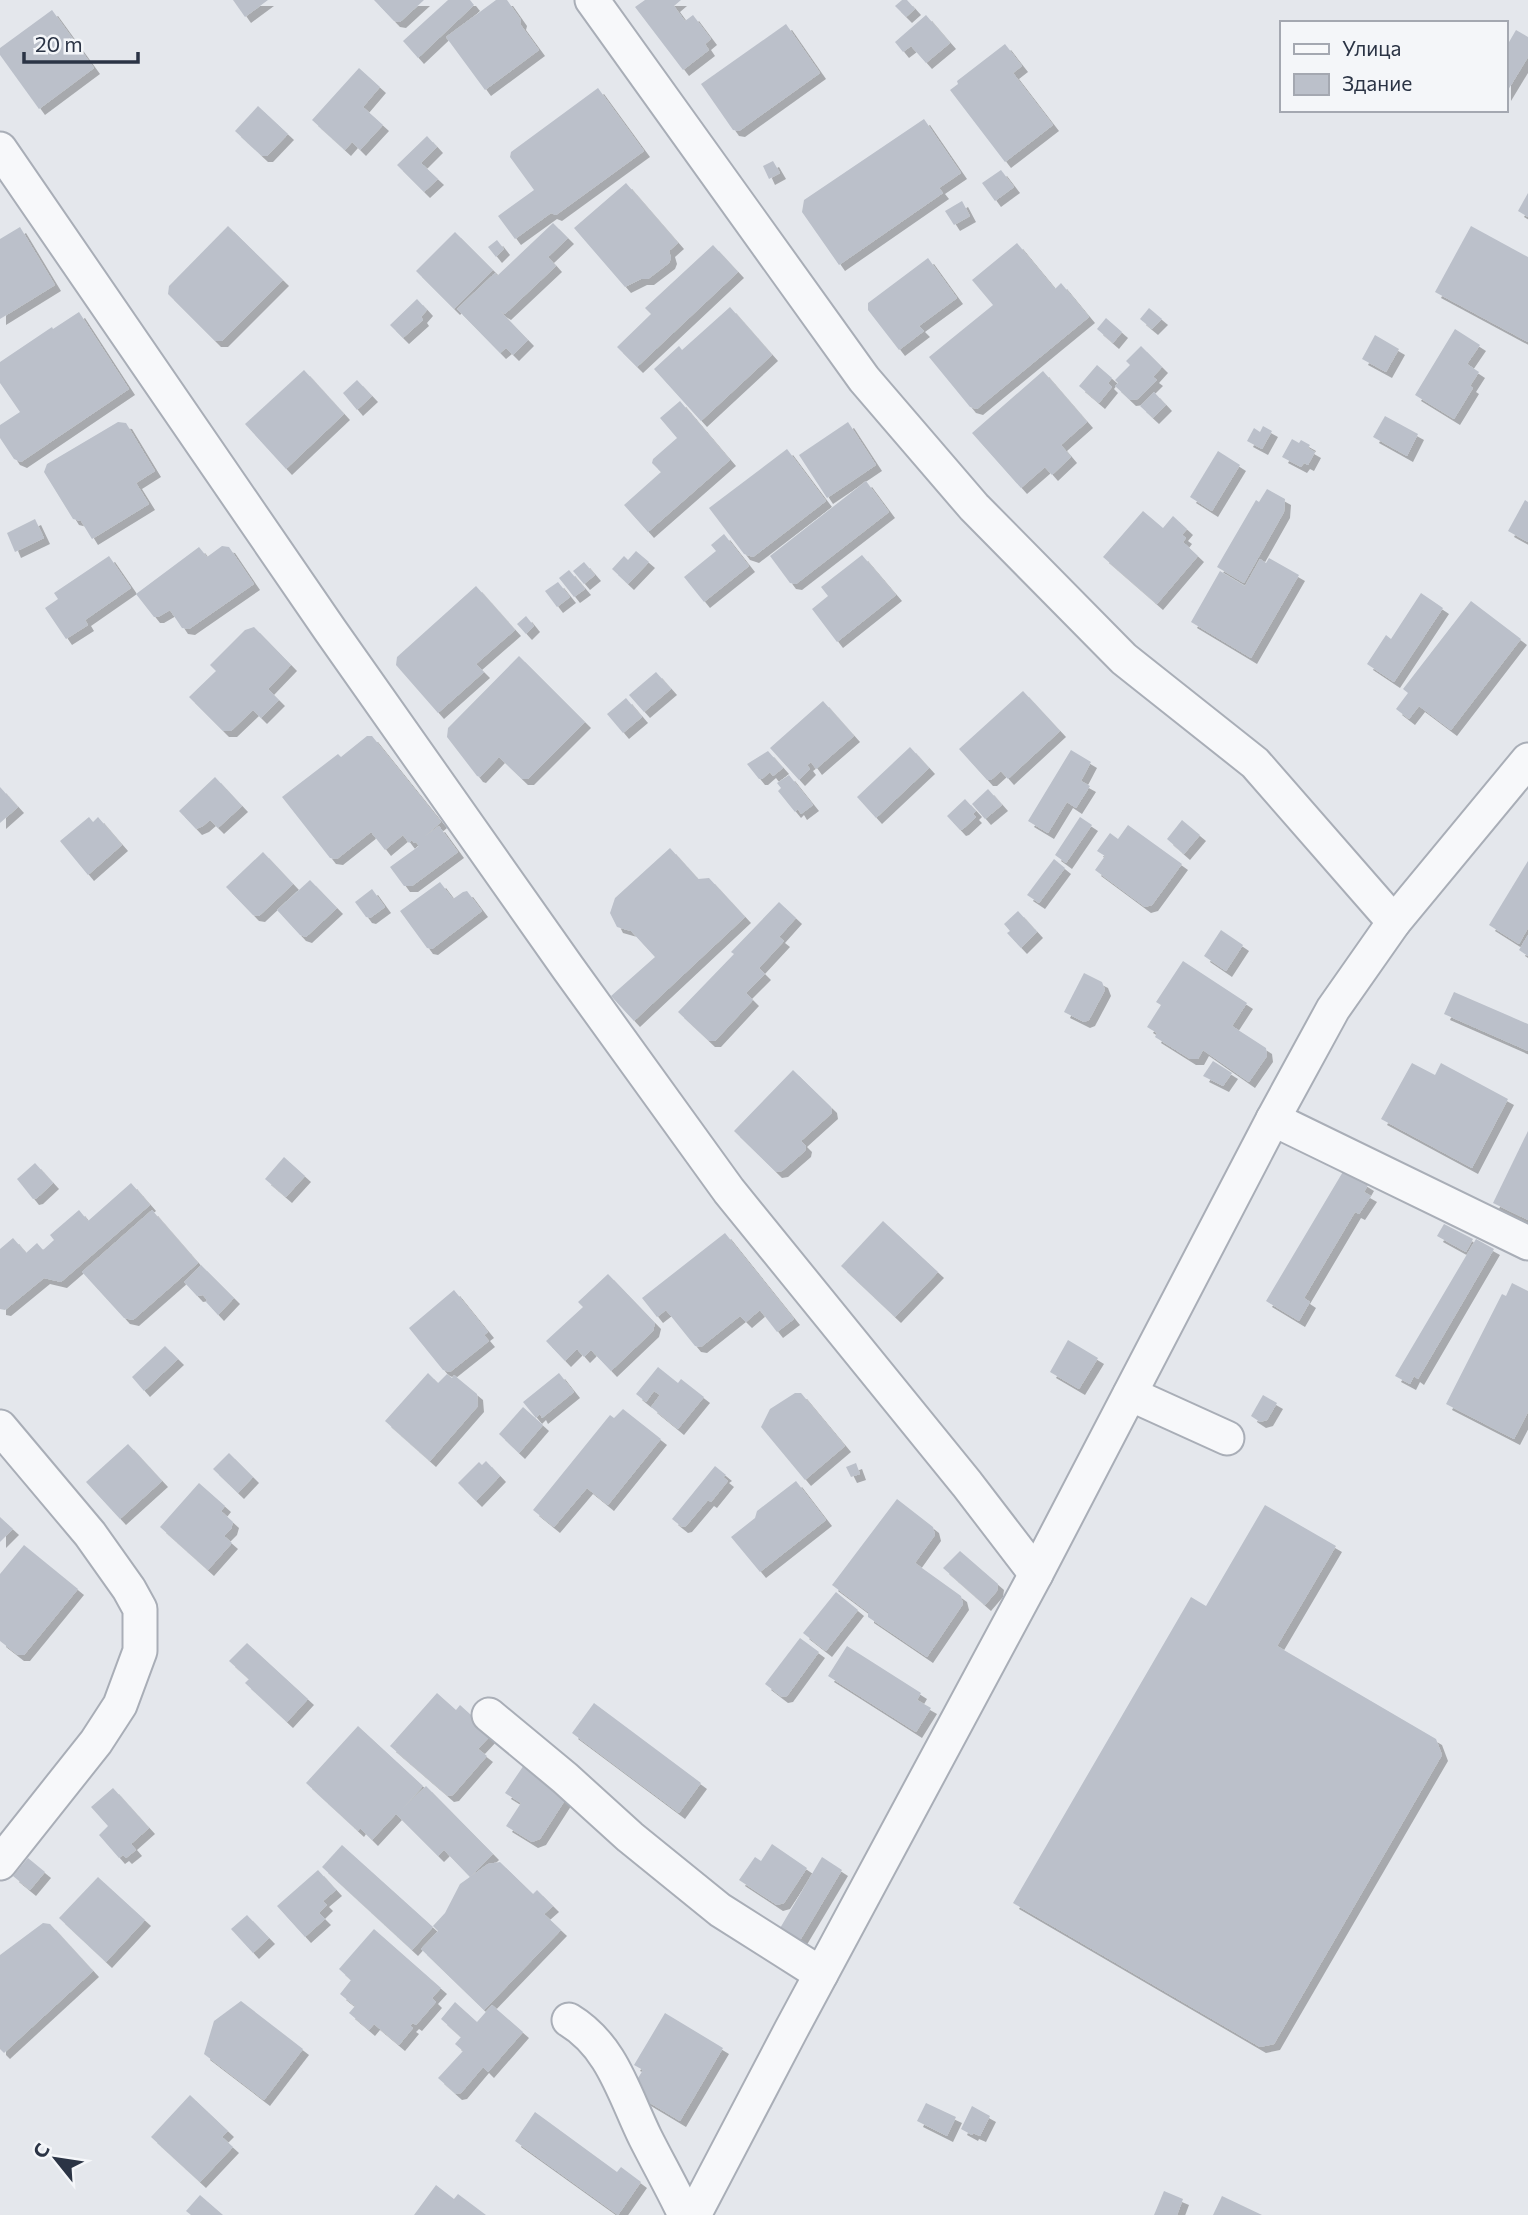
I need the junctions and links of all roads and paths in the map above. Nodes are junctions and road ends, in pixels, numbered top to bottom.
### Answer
1 (592, 0) edge
2 (0, 149) edge
3 (1528, 760) edge
4 (1516, 799) edge
5 (1394, 922) junction
6 (1273, 1119) junction
7 (1528, 1244) edge
8 (1130, 1394) junction
9 (0, 1427) edge
10 (1227, 1438) dead end
11 (1037, 1574) junction
12 (489, 1715) dead end
13 (0, 1863) edge
14 (821, 1974) junction
15 (569, 2020) dead end
16 (685, 2215) edge
17 (694, 2215) edge

1 - 5 street
2 - 11 street
3 - 4 street
4 - 5 street
5 - 6 street
6 - 7 street
6 - 8 street
8 - 10 street
8 - 11 street
9 - 13 street
11 - 14 street
12 - 14 street
14 - 17 street
15 - 16 street

